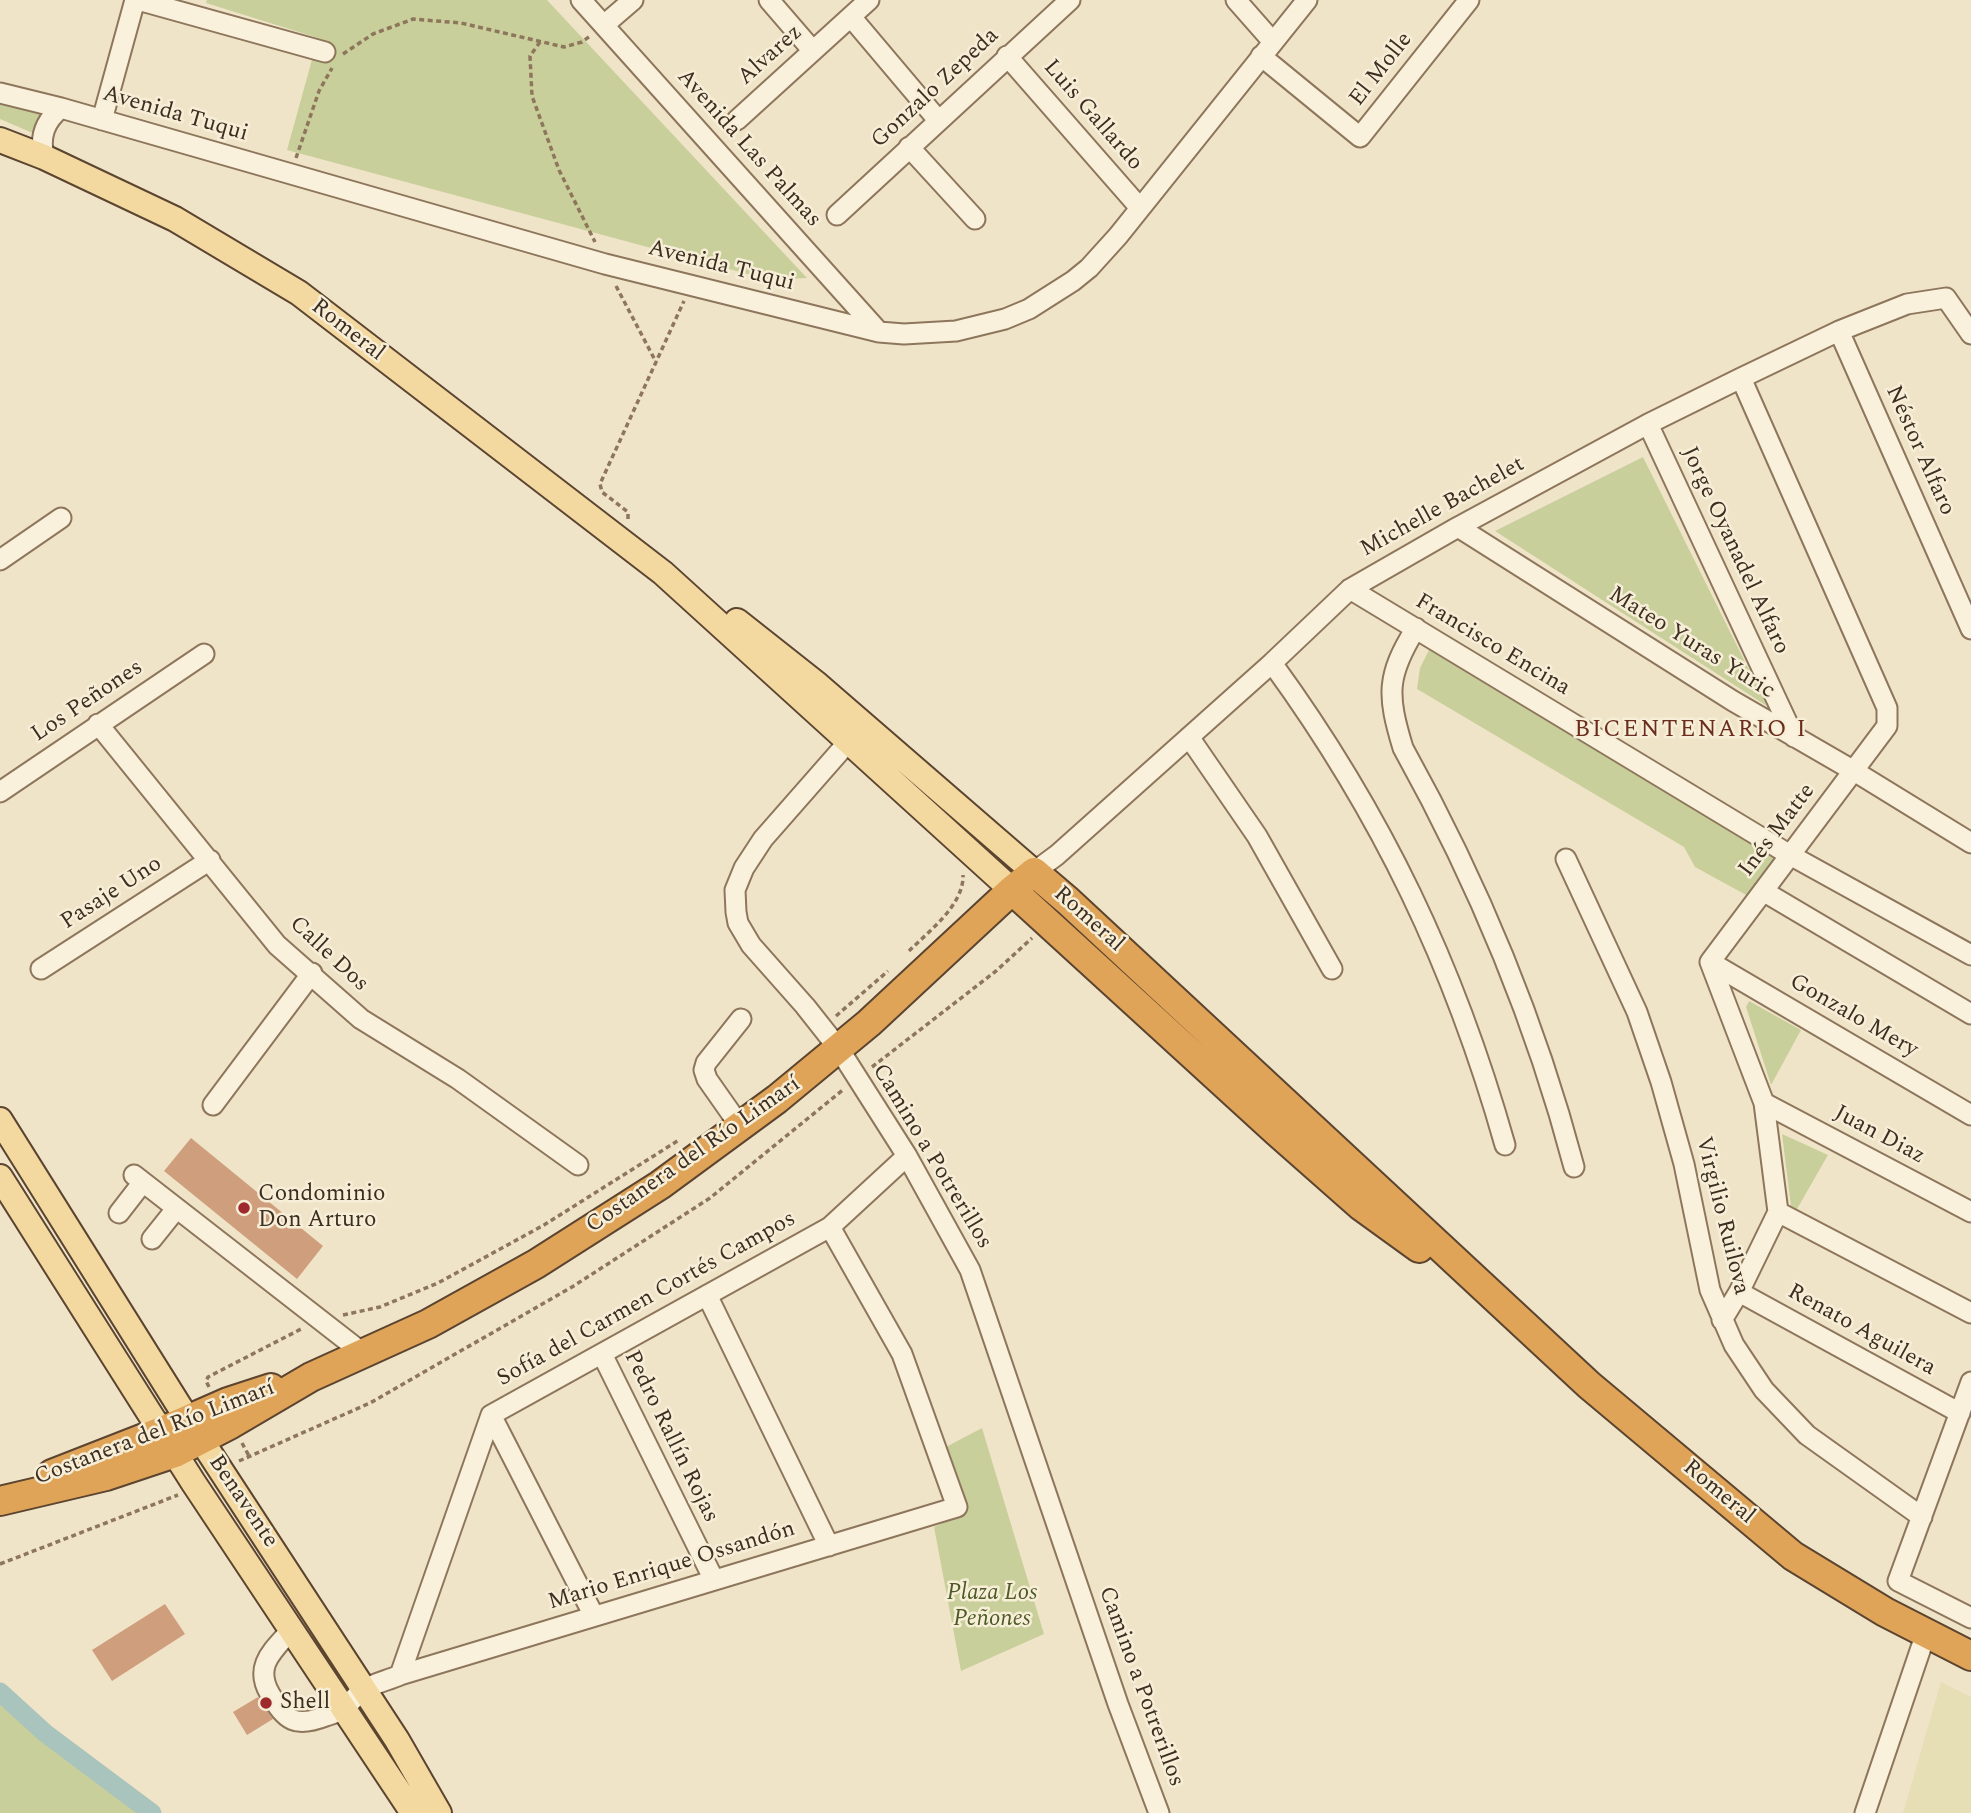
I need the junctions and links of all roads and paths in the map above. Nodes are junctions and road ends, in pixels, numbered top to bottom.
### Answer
1 (136, 0) edge
2 (581, 0) edge
3 (633, 0) edge
4 (769, 0) edge
5 (869, 0) edge
6 (1070, 0) edge
7 (1236, 0) edge
8 (1307, 0) edge
9 (1469, 0) edge
10 (851, 16) junction
11 (604, 25) junction
12 (540, 42) junction
13 (1267, 49) junction
14 (813, 51) junction
15 (1007, 56) junction
16 (332, 59) junction
17 (0, 93) edge
18 (61, 108) junction
19 (103, 120) junction
20 (737, 120) dead end
21 (938, 120) junction
22 (0, 141) edge
23 (909, 147) junction
24 (44, 157) junction
25 (291, 173) junction
26 (1140, 208) junction
27 (837, 215) dead end
28 (975, 219) dead end
29 (605, 264) junction
30 (691, 285) junction
31 (1839, 331) junction
32 (879, 332) junction
33 (1971, 334) edge
34 (656, 362) junction
35 (1741, 378) junction
36 (1648, 424) junction
37 (61, 519) dead end
38 (1458, 527) junction
39 (622, 541) junction
40 (0, 560) edge
41 (663, 573) junction
42 (1350, 589) junction
43 (1416, 628) junction
44 (1971, 629) edge
45 (204, 654) dead end
46 (1272, 663) junction
47 (98, 724) junction
48 (1189, 737) junction
49 (1794, 737) junction
50 (849, 741) junction
51 (1854, 771) junction
52 (4, 782) edge
53 (1971, 843) edge
54 (1790, 855) junction
55 (1566, 859) dead end
56 (210, 860) junction
57 (961, 867) dead end
58 (1034, 872) junction
59 (1012, 890) junction
60 (1763, 891) junction
61 (1048, 922) junction
62 (1971, 955) edge
63 (903, 958) dead end
64 (1710, 962) junction
65 (892, 967) dead end
66 (41, 969) dead end
67 (1332, 969) dead end
68 (312, 973) junction
69 (1971, 1014) edge
70 (741, 1019) dead end
71 (831, 1038) junction
72 (856, 1079) junction
73 (1764, 1103) junction
74 (213, 1105) dead end
75 (1971, 1115) edge
76 (0, 1120) edge
77 (740, 1126) junction
78 (683, 1137) dead end
79 (1505, 1145) dead end
80 (907, 1156) junction
81 (578, 1166) dead end
82 (1574, 1167) dead end
83 (0, 1177) edge
84 (176, 1209) junction
85 (1778, 1212) junction
86 (1971, 1212) edge
87 (119, 1213) dead end
88 (830, 1227) junction
89 (152, 1239) dead end
90 (1738, 1292) junction
91 (707, 1295) junction
92 (1490, 1295) junction
93 (1971, 1312) edge
94 (319, 1320) junction
95 (1722, 1320) junction
96 (364, 1354) junction
97 (601, 1354) junction
98 (311, 1377) junction
99 (1971, 1382) edge
100 (220, 1405) junction
101 (1960, 1413) junction
102 (491, 1415) junction
103 (195, 1430) junction
104 (169, 1442) junction
105 (220, 1469) junction
106 (193, 1482) junction
107 (0, 1493) edge
108 (0, 1502) edge
109 (1922, 1517) junction
110 (829, 1546) junction
111 (0, 1564) edge
112 (714, 1580) junction
113 (594, 1616) junction
114 (1971, 1618) edge
115 (292, 1629) junction
116 (1926, 1633) junction
117 (1971, 1656) edge
118 (400, 1675) junction
119 (363, 1689) junction
120 (344, 1709) junction
121 (413, 1813) edge
122 (439, 1813) edge
123 (1159, 1813) edge
124 (1865, 1813) edge

1 - 16 street
1 - 19 street
2 - 11 street, Avenida Las Palmas
3 - 11 street
4 - 14 street
5 - 10 street, Alvarez
6 - 15 street, Gonzalo Zepeda
7 - 13 street
8 - 13 street, Avenida Tuqui
9 - 13 street, El Molle
10 - 14 street, Alvarez
10 - 21 street
11 - 12 path
11 - 32 street, Avenida Las Palmas
12 - 16 path
12 - 29 path
13 - 26 street, Avenida Tuqui
14 - 20 street, Alvarez
15 - 21 street, Gonzalo Zepeda
15 - 26 street, Luis Gallardo
16 - 25 path
17 - 18 street, Avenida Tuqui
18 - 19 street, Avenida Tuqui
18 - 24 street
19 - 25 street, Avenida Tuqui
21 - 23 street, Gonzalo Zepeda
22 - 24 main road, Romeral
23 - 27 street, Gonzalo Zepeda
23 - 28 street
24 - 39 main road, Romeral
25 - 29 street, Avenida Tuqui
26 - 32 street, Avenida Tuqui
29 - 30 street, Avenida Tuqui
29 - 34 path
30 - 32 street, Avenida Tuqui
30 - 34 path
31 - 33 street, Michelle Bachelet
31 - 35 street, Michelle Bachelet
31 - 44 street, Néstor Alfaro
34 - 39 path
35 - 36 street, Michelle Bachelet
35 - 51 street, Inés Matte
36 - 38 street, Michelle Bachelet
36 - 49 street, Jorge Oyanadel Alfaro
37 - 40 street
38 - 42 street, Michelle Bachelet
38 - 49 street, Mateo Yuras Yuric
39 - 41 main road, Romeral
41 - 50 main road, Romeral
41 - 58 main road, Romeral
42 - 43 street, Francisco Encina
42 - 46 street, Michelle Bachelet
43 - 54 street, Francisco Encina
43 - 82 street
45 - 47 street, Los Peñones
46 - 48 street, Michelle Bachelet
46 - 79 street
47 - 52 street, Los Peñones
47 - 56 street, Calle Dos
48 - 58 street, Michelle Bachelet
48 - 67 street
49 - 51 street, Mateo Yuras Yuric
50 - 59 main road, Romeral
50 - 71 street, Camino a Potrerillos
51 - 53 street, Mateo Yuras Yuric
51 - 54 street, Inés Matte
54 - 60 street, Inés Matte
54 - 62 street, Francisco Encina
55 - 95 street, Virgilio Ruilova
56 - 66 street, Pasaje Uno
56 - 68 street, Calle Dos
57 - 63 path
58 - 59 highway, Costanera del Río Limarí
58 - 92 highway, Romeral
59 - 61 highway, Romeral
59 - 71 highway, Costanera del Río Limarí
60 - 64 street, Inés Matte
60 - 69 street
61 - 72 path
61 - 92 highway, Romeral
64 - 73 street
64 - 75 street, Gonzalo Mery
65 - 71 path
68 - 74 street
68 - 81 street, Calle Dos
70 - 77 street
71 - 72 street, Camino a Potrerillos
71 - 77 highway, Costanera del Río Limarí
72 - 80 street, Camino a Potrerillos
72 - 105 path
73 - 85 street
73 - 86 street, Juan Diaz
76 - 103 main road, Benavente
77 - 96 highway, Costanera del Río Limarí
78 - 94 path
80 - 88 street, Sofía del Carmen Cortés Campos
80 - 123 street, Camino a Potrerillos
83 - 104 main road, Benavente
84 - 87 street
84 - 89 street
84 - 94 street
85 - 90 street
85 - 93 street
88 - 91 street, Sofía del Carmen Cortés Campos
88 - 110 street, Mario Enrique Ossandón
90 - 95 street
90 - 101 street, Renato Aguilera
91 - 97 street, Sofía del Carmen Cortés Campos
91 - 110 street
92 - 116 highway, Romeral
94 - 96 street
94 - 100 path
95 - 109 street, Virgilio Ruilova
96 - 98 highway, Costanera del Río Limarí
97 - 102 street, Sofía del Carmen Cortés Campos
97 - 112 street, Pedro Rallín Rojas
98 - 100 highway, Costanera del Río Limarí
98 - 103 highway, Costanera del Río Limarí
99 - 101 street
100 - 103 highway, Costanera del Río Limarí
101 - 109 street
102 - 113 street
102 - 118 street, Sofía del Carmen Cortés Campos
103 - 104 highway, Costanera del Río Limarí
103 - 105 main road, Benavente
104 - 106 main road, Benavente
104 - 107 highway, Costanera del Río Limarí
104 - 108 highway, Costanera del Río Limarí
105 - 119 main road, Benavente
106 - 111 path
106 - 115 main road, Benavente
109 - 114 street
110 - 112 street, Mario Enrique Ossandón
112 - 113 street, Mario Enrique Ossandón
113 - 118 street, Mario Enrique Ossandón
115 - 120 main road, Benavente
115 - 120 street
116 - 117 highway, Romeral
116 - 124 street
118 - 119 street, Mario Enrique Ossandón
119 - 120 street
119 - 122 main road, Benavente
120 - 121 main road, Benavente

